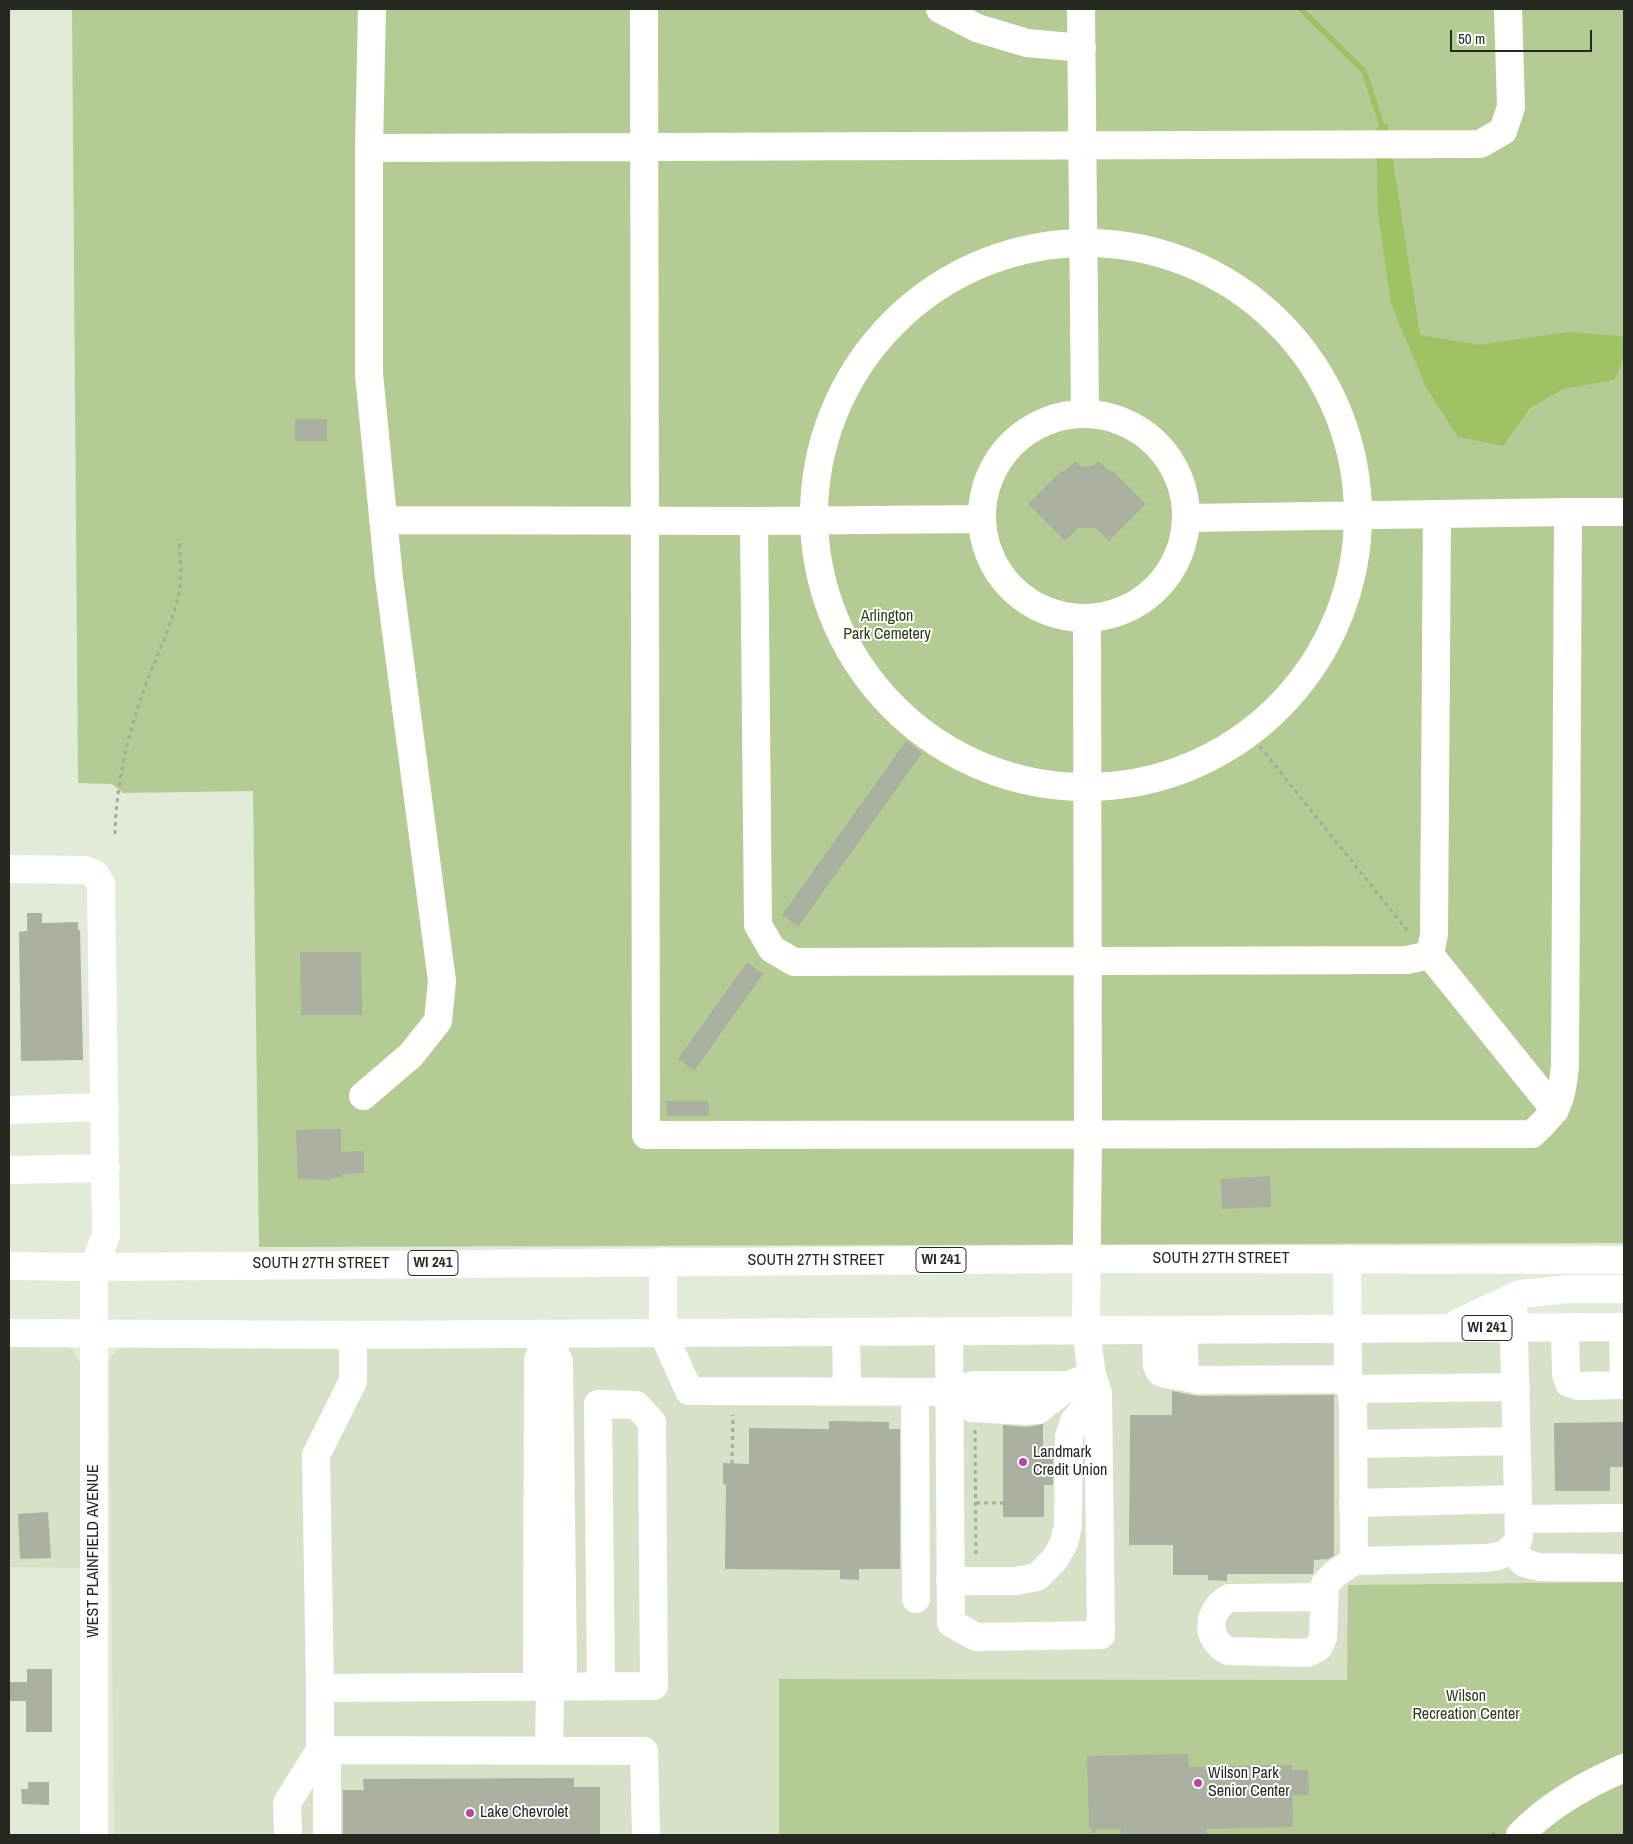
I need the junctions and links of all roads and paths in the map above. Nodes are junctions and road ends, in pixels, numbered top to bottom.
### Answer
1 (372, 9) edge
2 (644, 9) edge
3 (940, 9) edge
4 (1082, 9) edge
5 (1508, 9) edge
6 (1082, 48) junction
7 (1082, 146) junction
8 (369, 148) junction
9 (645, 148) junction
10 (1083, 242) junction
11 (1085, 413) junction
12 (1568, 512) junction
13 (1624, 512) edge
14 (1437, 514) junction
15 (1359, 515) junction
16 (1187, 518) junction
17 (982, 519) junction
18 (383, 520) junction
19 (813, 520) junction
20 (645, 521) junction
21 (754, 521) junction
22 (180, 539) dead end
23 (1087, 619) junction
24 (1250, 734) junction
25 (1087, 789) junction
26 (115, 834) dead end
27 (9, 869) edge
28 (1430, 955) junction
29 (1086, 961) junction
30 (363, 1096) dead end
31 (105, 1107) junction
32 (9, 1110) edge
33 (1555, 1110) junction
34 (1088, 1135) junction
35 (106, 1168) junction
36 (9, 1170) edge
37 (1088, 1259) junction
38 (1348, 1259) junction
39 (1624, 1260) edge
40 (662, 1262) junction
41 (9, 1266) edge
42 (94, 1267) junction
43 (1624, 1289) edge
44 (1513, 1297) junction
45 (1514, 1327) junction
46 (1565, 1327) junction
47 (1624, 1327) edge
48 (1349, 1328) junction
49 (1448, 1328) junction
50 (1086, 1330) junction
51 (1156, 1330) junction
52 (1183, 1330) junction
53 (949, 1331) junction
54 (846, 1332) junction
55 (9, 1333) edge
56 (93, 1333) junction
57 (663, 1333) junction
58 (546, 1334) junction
59 (353, 1335) junction
60 (1185, 1375) junction
61 (1624, 1378) edge
62 (1087, 1384) junction
63 (1350, 1384) junction
64 (1624, 1385) edge
65 (1516, 1387) junction
66 (847, 1392) junction
67 (915, 1392) junction
68 (948, 1392) junction
69 (742, 1415) dead end
70 (975, 1420) dead end
71 (1517, 1441) junction
72 (1353, 1444) junction
73 (732, 1464) dead end
74 (976, 1503) junction
75 (1004, 1503) dead end
76 (1353, 1503) junction
77 (1519, 1509) junction
78 (1624, 1518) edge
79 (1512, 1550) junction
80 (1354, 1561) junction
81 (976, 1566) dead end
82 (1624, 1568) edge
83 (950, 1590) junction
84 (1324, 1597) dead end
85 (550, 1687) junction
86 (601, 1687) junction
87 (320, 1688) junction
88 (323, 1750) junction
89 (549, 1751) junction
90 (1624, 1768) edge
91 (1094, 1829) dead end
92 (94, 1835) edge
93 (288, 1835) edge
94 (327, 1835) edge
95 (646, 1835) edge
96 (1094, 1835) edge
97 (1520, 1835) edge

1 - 8 main road
2 - 9 main road
3 - 6 main road
4 - 6 main road
5 - 7 main road
6 - 7 main road
7 - 9 main road
7 - 10 main road
8 - 9 main road
8 - 18 main road
9 - 20 main road
10 - 11 main road
10 - 15 main road
10 - 19 main road
11 - 16 main road
11 - 17 main road
12 - 13 main road
12 - 14 main road
12 - 33 main road
14 - 15 main road
14 - 28 main road
15 - 16 main road
15 - 24 main road
16 - 23 main road
17 - 19 main road
17 - 23 main road
18 - 20 main road
18 - 30 main road
19 - 21 main road
19 - 25 main road
20 - 21 main road
20 - 34 main road
21 - 29 main road
22 - 26 path
23 - 25 main road
24 - 25 main road
24 - 28 path
25 - 29 main road
27 - 31 main road, WEST PLAINFIELD AVENUE
28 - 29 main road
28 - 33 main road
29 - 34 main road
31 - 32 main road
31 - 35 main road, WEST PLAINFIELD AVENUE
33 - 34 main road
34 - 37 main road
35 - 36 main road
35 - 42 main road, WEST PLAINFIELD AVENUE
37 - 38 main road, SOUTH 27TH STREET / WI 241
37 - 40 main road, SOUTH 27TH STREET / WI 241
37 - 50 main road
38 - 39 main road, SOUTH 27TH STREET / WI 241
38 - 48 main road
40 - 42 main road, SOUTH 27TH STREET / WI 241
40 - 57 main road
41 - 42 main road, SOUTH 27TH STREET / WI 241
42 - 56 main road, WEST PLAINFIELD AVENUE
43 - 44 main road
44 - 45 main road
44 - 49 main road
45 - 46 main road, WI 241
45 - 49 main road, WI 241
45 - 65 main road
46 - 47 main road, WI 241
46 - 64 main road
47 - 61 main road
48 - 49 main road, WI 241
48 - 52 main road, WI 241
48 - 63 main road
50 - 51 main road, WI 241
50 - 53 main road, WI 241
50 - 62 main road
51 - 52 main road, WI 241
51 - 60 main road
52 - 60 main road
53 - 54 main road, WI 241
53 - 68 main road
54 - 57 main road, WI 241
54 - 66 main road
55 - 56 main road, WI 241
56 - 59 main road, WI 241
56 - 92 main road, WEST PLAINFIELD AVENUE
57 - 58 main road, WI 241
57 - 66 main road
58 - 59 main road, WI 241
58 - 85 main road
59 - 87 main road
60 - 63 main road
62 - 68 main road
62 - 83 main road
62 - 83 main road
63 - 65 main road
63 - 72 main road
65 - 71 main road
66 - 67 main road
67 - 68 main road
67 - 83 main road
68 - 83 main road
69 - 73 path
70 - 74 path
71 - 72 main road
71 - 77 main road
72 - 76 main road
74 - 75 path
74 - 81 path
76 - 77 main road
76 - 80 main road
77 - 78 main road
77 - 79 main road
79 - 80 main road
79 - 82 main road
80 - 84 main road
85 - 86 main road
85 - 87 main road
85 - 89 main road
86 - 86 main road
87 - 88 main road
88 - 89 main road
88 - 93 main road
88 - 94 main road
89 - 95 main road
90 - 97 main road
91 - 96 path

